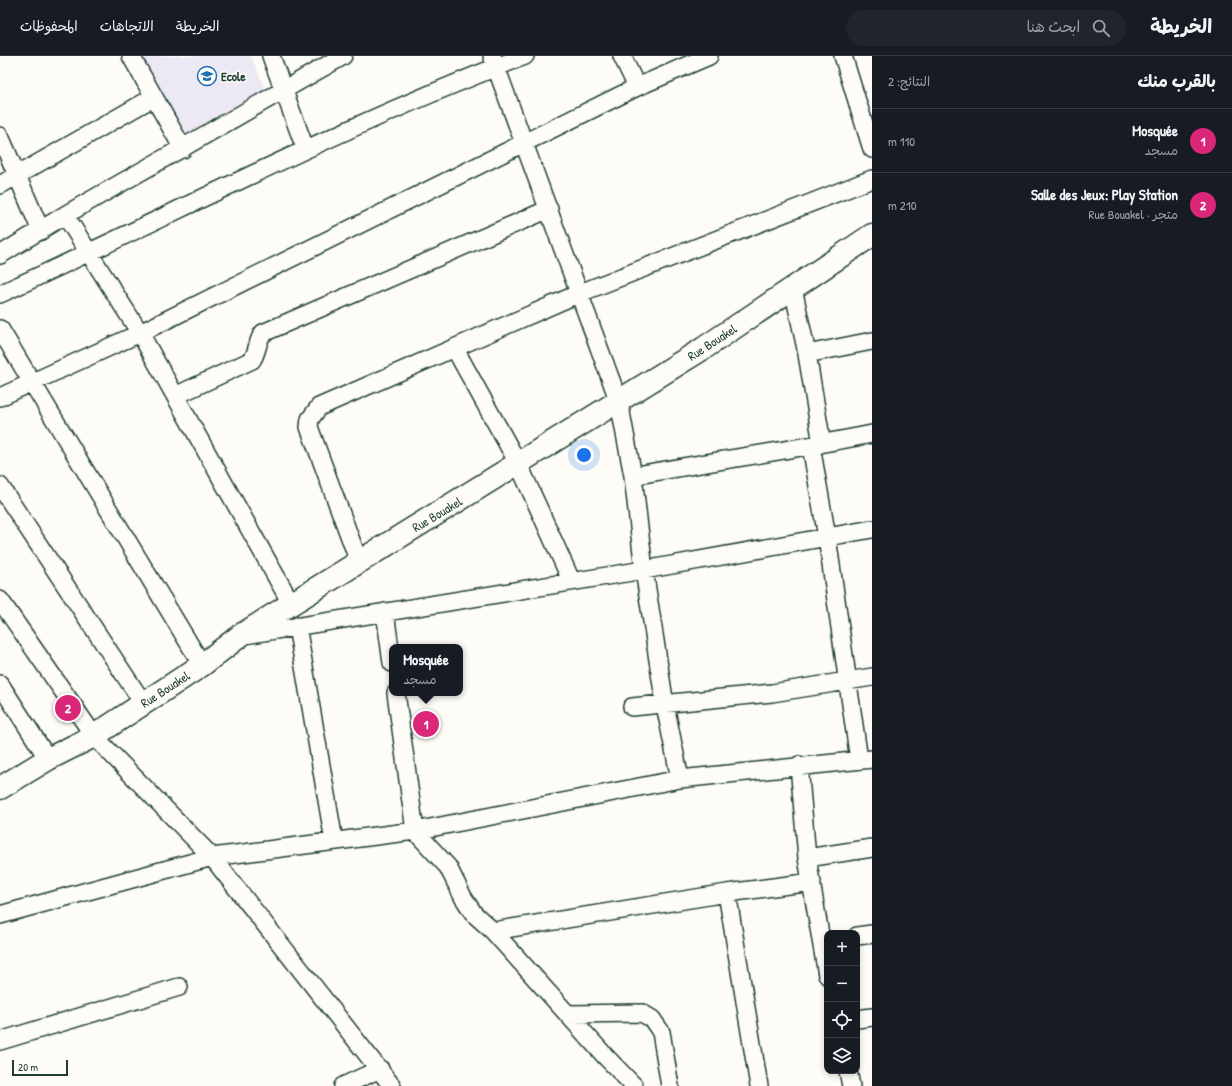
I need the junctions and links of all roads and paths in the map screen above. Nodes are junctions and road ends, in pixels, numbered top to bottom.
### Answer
1 (131, 56) edge
2 (271, 56) edge
3 (343, 56) edge
4 (525, 56) edge
5 (622, 56) edge
6 (709, 56) edge
7 (843, 56) edge
8 (495, 61) edge
9 (637, 87) junction
10 (284, 91) junction
11 (154, 97) junction
12 (0, 136) edge
13 (524, 142) junction
14 (305, 148) junction
15 (183, 149) junction
16 (872, 149) edge
17 (18, 175) junction
18 (872, 179) edge
19 (0, 185) edge
20 (549, 209) junction
21 (65, 215) junction
22 (41, 231) junction
23 (872, 236) edge
24 (90, 253) junction
25 (0, 255) edge
26 (793, 288) junction
27 (580, 293) junction
28 (0, 294) edge
29 (0, 329) edge
30 (140, 333) junction
31 (872, 340) edge
32 (455, 349) junction
33 (807, 354) junction
34 (32, 382) junction
35 (175, 396) junction
36 (0, 397) edge
37 (619, 402) junction
38 (872, 434) edge
39 (817, 445) junction
40 (519, 465) junction
41 (632, 476) junction
42 (0, 486) edge
43 (872, 529) edge
44 (827, 537) junction
45 (359, 562) junction
46 (644, 570) junction
47 (571, 580) junction
48 (0, 600) edge
49 (292, 605) junction
50 (385, 612) junction
51 (297, 626) junction
52 (241, 635) junction
53 (389, 644) edge
54 (202, 665) junction
55 (872, 677) edge
56 (849, 681) junction
57 (0, 684) edge
58 (396, 696) edge
59 (143, 703) junction
60 (665, 704) junction
61 (632, 707) dead end
62 (94, 736) junction
63 (48, 759) junction
64 (866, 759) edge
65 (799, 765) junction
66 (680, 779) junction
67 (0, 788) edge
68 (414, 831) junction
69 (334, 841) junction
70 (872, 848) edge
71 (212, 856) junction
72 (807, 858) junction
73 (812, 882) junction
74 (727, 893) junction
75 (0, 915) edge
76 (493, 931) junction
77 (872, 934) edge
78 (860, 936) edge
79 (824, 943) edge
80 (179, 987) dead end
81 (567, 1014) junction
82 (872, 1017) edge
83 (860, 1019) edge
84 (0, 1041) edge
85 (380, 1069) junction
86 (849, 1074) edge
87 (343, 1086) edge
88 (392, 1086) edge
89 (634, 1086) edge
90 (670, 1086) edge
91 (759, 1086) edge
92 (851, 1086) edge

1 - 11 street
2 - 10 street
3 - 10 street
4 - 8 street
5 - 9 street
6 - 9 street
7 - 16 street
8 - 13 street
8 - 14 street
9 - 13 street
10 - 14 street
10 - 15 street
11 - 15 street
11 - 17 street
12 - 17 street
13 - 20 street
13 - 30 street
14 - 24 street
15 - 21 street
17 - 19 street
17 - 22 street
18 - 27 street
20 - 27 street
20 - 35 street
21 - 22 street
21 - 24 street
22 - 25 street
23 - 26 main road, Rue Bouakel
24 - 28 street
24 - 30 street
26 - 33 street
26 - 37 main road, Rue Bouakel
27 - 32 street
27 - 37 street
29 - 34 street
30 - 34 street
30 - 35 street
31 - 33 street
32 - 40 street
32 - 45 street
33 - 39 street
34 - 36 street
34 - 54 street
35 - 49 street
37 - 40 main road, Rue Bouakel
37 - 41 street
38 - 39 street
39 - 41 street
39 - 44 street
40 - 45 main road, Rue Bouakel
40 - 47 street
41 - 46 street
42 - 59 street
43 - 44 street
44 - 46 street
44 - 56 street
45 - 49 main road, Rue Bouakel
46 - 47 street
46 - 60 street
47 - 50 street
48 - 62 street
49 - 52 main road, Rue Bouakel
50 - 51 street
50 - 53 street
51 - 52 street
51 - 69 street
52 - 54 main road, Rue Bouakel
54 - 59 main road, Rue Bouakel
55 - 56 street
56 - 60 street
56 - 64 street
57 - 63 street
58 - 68 street
59 - 62 main road, Rue Bouakel
60 - 61 street
60 - 66 street
62 - 63 main road, Rue Bouakel
62 - 71 street
63 - 67 main road, Rue Bouakel
64 - 65 street
65 - 66 street
65 - 72 street
66 - 68 street
68 - 69 street
68 - 76 street
69 - 71 street
70 - 72 street
71 - 75 street
71 - 85 street
72 - 73 street
73 - 74 street
73 - 79 street
74 - 76 street
74 - 91 street
76 - 81 street
77 - 78 street
80 - 84 street
81 - 89 street
81 - 90 street
82 - 83 street
85 - 87 street
85 - 88 street
86 - 92 street

